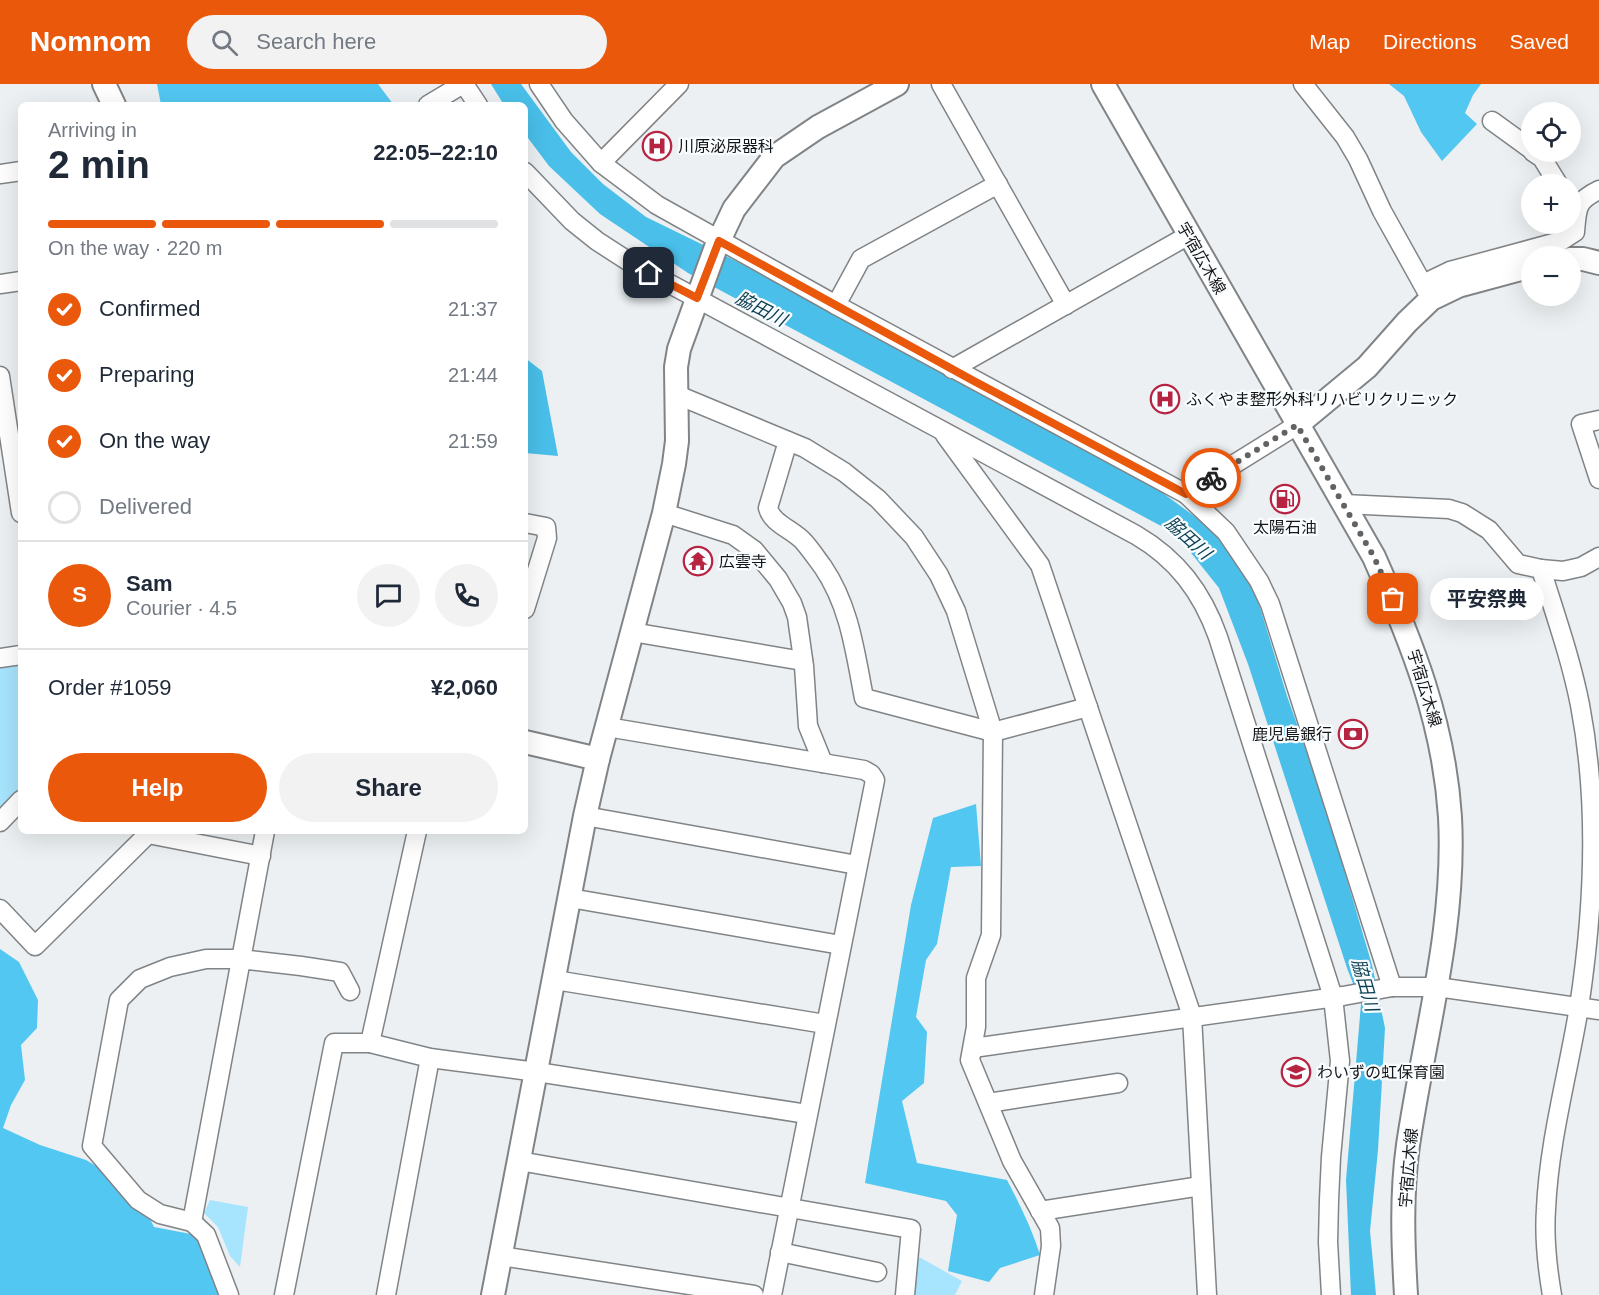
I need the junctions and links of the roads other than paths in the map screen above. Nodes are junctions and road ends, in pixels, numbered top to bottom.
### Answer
1 (104, 84) edge
2 (464, 84) edge
3 (539, 84) edge
4 (679, 84) edge
5 (897, 84) edge
6 (941, 84) edge
7 (1103, 84) edge
8 (1303, 84) edge
9 (661, 91) edge
10 (113, 102) edge
11 (433, 102) edge
12 (476, 102) edge
13 (1492, 120) dead end
14 (1521, 142) edge
15 (601, 163) junction
16 (18, 171) edge
17 (0, 174) edge
18 (528, 175) edge
19 (998, 184) junction
20 (1599, 190) edge
21 (1581, 199) edge
22 (1572, 234) edge
23 (1189, 235) junction
24 (717, 244) junction
25 (1581, 259) edge
26 (1599, 263) edge
27 (1521, 269) edge
28 (18, 281) edge
29 (0, 284) edge
30 (1427, 292) junction
31 (698, 296) junction
32 (1066, 305) junction
33 (836, 306) junction
34 (952, 369) junction
35 (0, 376) edge
36 (675, 394) junction
37 (1599, 420) edge
38 (1297, 425) junction
39 (941, 430) junction
40 (788, 441) junction
41 (1599, 479) edge
42 (18, 493) edge
43 (1186, 494) junction
44 (1344, 504) junction
45 (664, 513) junction
46 (528, 524) edge
47 (1599, 557) edge
48 (1541, 569) junction
49 (528, 599) edge
50 (632, 632) junction
51 (18, 655) edge
52 (0, 658) edge
53 (803, 661) junction
54 (1088, 707) junction
55 (607, 726) junction
56 (993, 732) junction
57 (528, 743) edge
58 (598, 759) junction
59 (823, 763) junction
60 (18, 803) edge
61 (585, 816) junction
62 (0, 822) edge
63 (148, 834) edge
64 (154, 834) edge
65 (265, 834) edge
66 (416, 834) edge
67 (261, 856) junction
68 (857, 865) junction
69 (1597, 869) edge
70 (570, 898) junction
71 (0, 909) edge
72 (841, 945) junction
73 (240, 959) junction
74 (555, 980) junction
75 (1437, 987) junction
76 (1388, 988) junction
77 (350, 991) dead end
78 (1338, 996) junction
79 (1579, 1007) junction
80 (1599, 1010) edge
81 (1192, 1016) junction
82 (825, 1024) junction
83 (370, 1043) junction
84 (972, 1048) junction
85 (430, 1058) junction
86 (537, 1072) junction
87 (1118, 1083) dead end
88 (988, 1103) junction
89 (807, 1114) junction
90 (519, 1161) junction
91 (1202, 1186) junction
92 (789, 1208) junction
93 (1040, 1211) junction
94 (192, 1222) junction
95 (780, 1252) junction
96 (501, 1256) junction
97 (877, 1272) dead end
98 (229, 1295) edge
99 (284, 1295) edge
100 (386, 1295) edge
101 (493, 1295) edge
102 (754, 1295) edge
103 (772, 1295) edge
104 (905, 1295) edge
105 (1044, 1295) edge
106 (1207, 1295) edge
107 (1331, 1295) edge
108 (1406, 1295) edge
109 (1552, 1295) edge

1 - 10 street
2 - 11 street
2 - 12 street
3 - 15 street
4 - 9 street
5 - 24 street
6 - 19 street
7 - 23 street, 宇宿広木線
8 - 30 street
9 - 15 street
13 - 14 street
15 - 24 street
16 - 17 street
18 - 31 street
19 - 32 street
19 - 33 street
20 - 21 street
22 - 30 street
23 - 32 street
23 - 38 street, 宇宿広木線
24 - 31 street
24 - 33 street
25 - 26 street
27 - 30 street
28 - 29 street
30 - 38 street
31 - 36 street
31 - 39 street
32 - 34 street
33 - 34 street
34 - 43 street
35 - 42 street
36 - 40 street
36 - 45 street
37 - 41 street
38 - 43 street
38 - 44 street, 宇宿広木線
39 - 54 street
39 - 78 street
40 - 56 street
40 - 56 street
43 - 76 street
44 - 48 street
44 - 75 street, 宇宿広木線
45 - 50 street
45 - 53 street
46 - 49 street
47 - 48 street
48 - 69 street
50 - 53 street
50 - 55 street
51 - 52 street
53 - 59 street
54 - 56 street
54 - 81 street
55 - 58 street
55 - 59 street
56 - 84 street
57 - 58 street
58 - 61 street
59 - 68 street
60 - 62 street
61 - 68 street
61 - 70 street
63 - 71 street
64 - 67 street
65 - 67 street
66 - 83 street
67 - 73 street
68 - 72 street
69 - 79 street
70 - 72 street
70 - 74 street
72 - 82 street
73 - 77 street
73 - 94 street
73 - 94 street
74 - 82 street
74 - 86 street
75 - 76 street
75 - 79 street
75 - 108 street, 宇宿広木線
76 - 78 street
78 - 81 street
78 - 107 street
79 - 80 street
79 - 109 street
81 - 84 street
81 - 91 street
82 - 89 street
83 - 85 street
83 - 99 street
84 - 88 street
85 - 86 street
85 - 100 street
86 - 89 street
86 - 90 street
87 - 88 street
88 - 93 street
89 - 92 street
90 - 92 street
90 - 96 street
91 - 93 street
91 - 106 street
92 - 95 street
92 - 104 street
93 - 105 street
94 - 98 street
95 - 97 street
95 - 103 street
96 - 101 street
96 - 102 street

